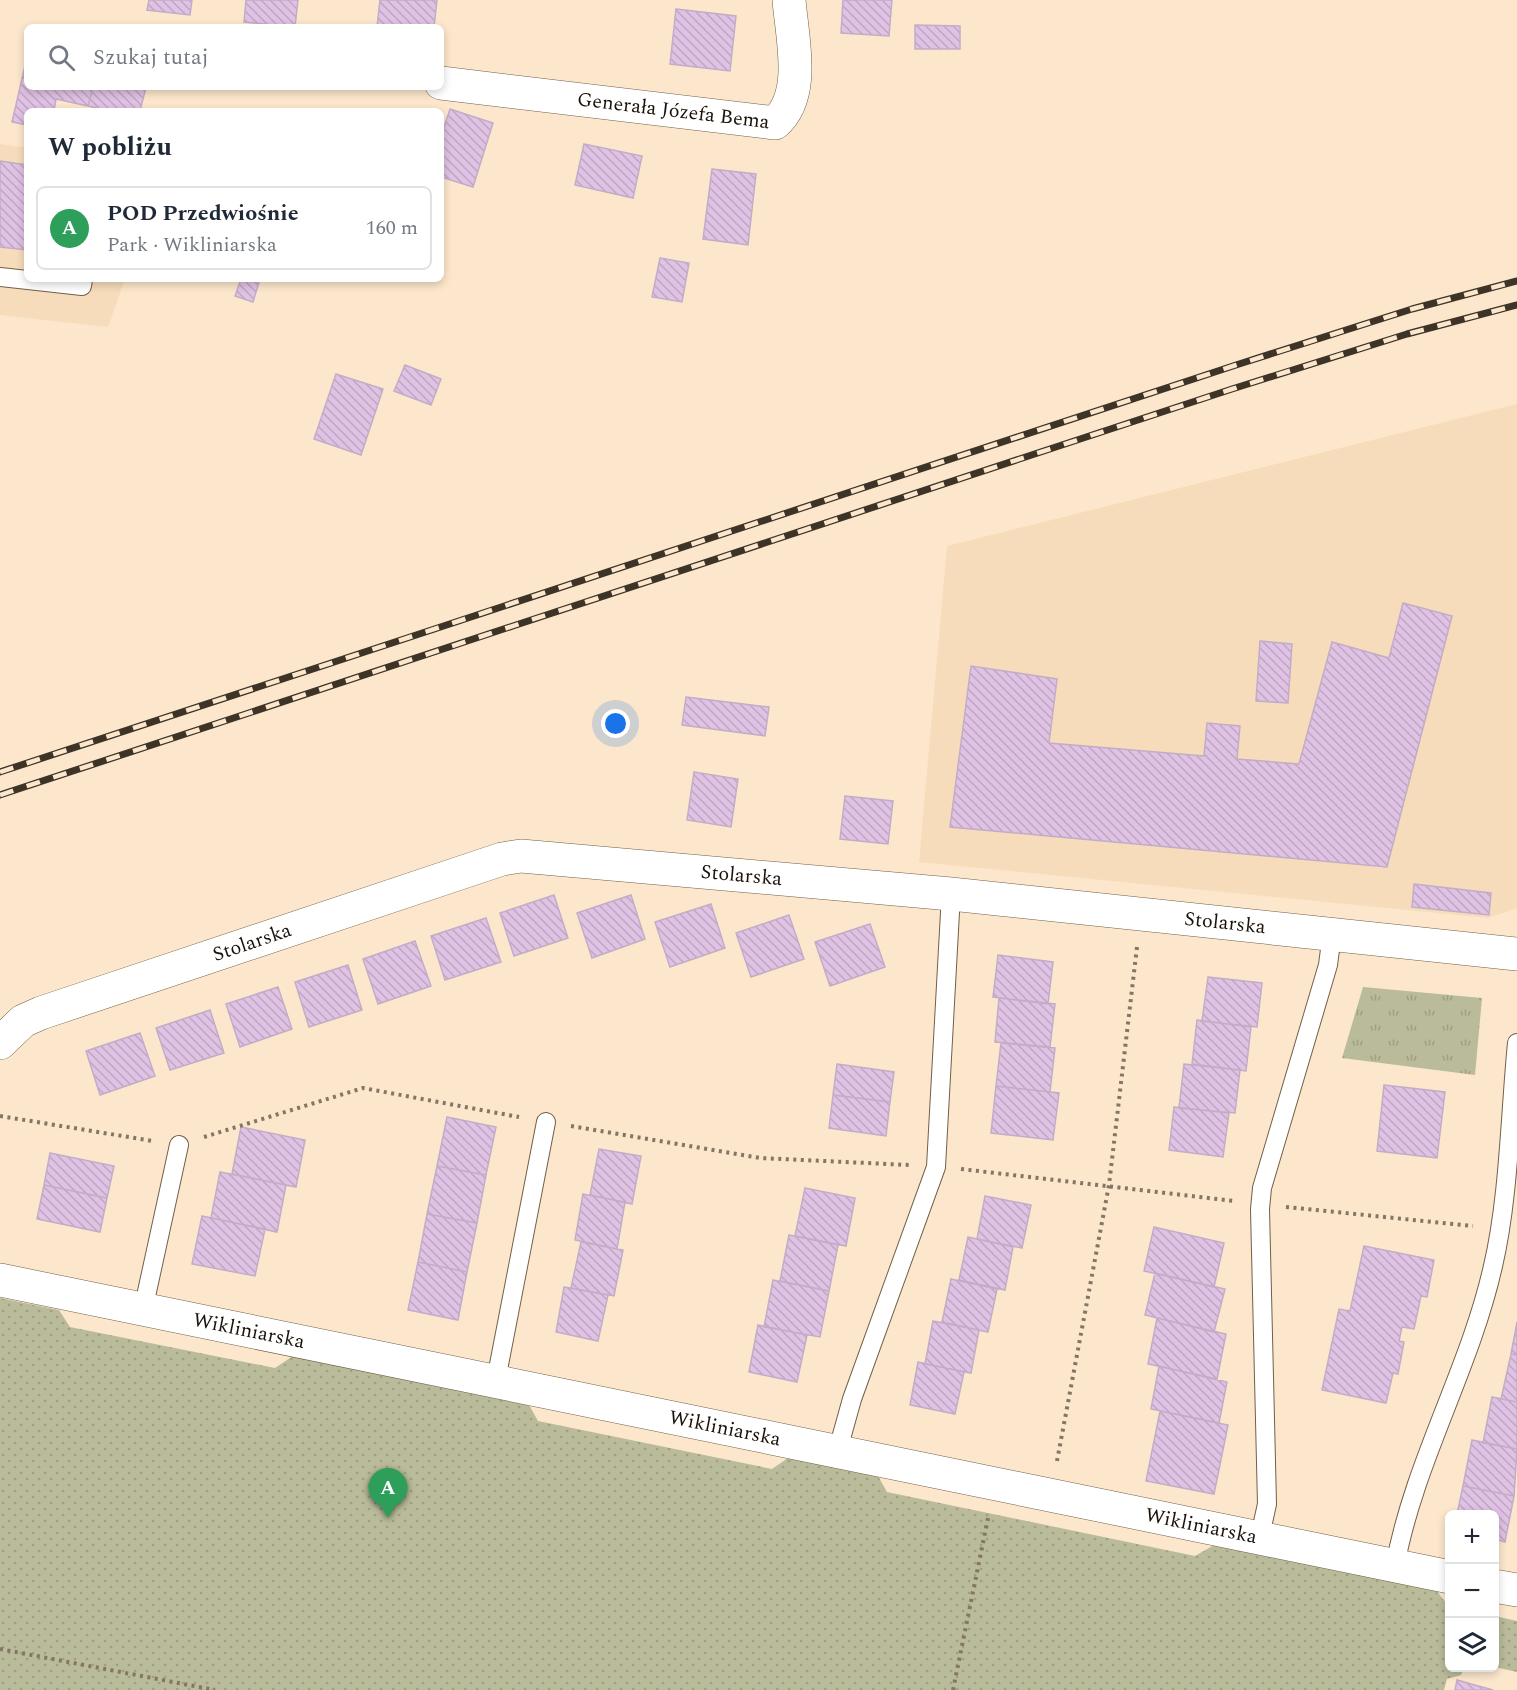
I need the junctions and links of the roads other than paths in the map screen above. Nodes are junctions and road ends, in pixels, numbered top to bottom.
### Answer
1 (789, 0) edge
2 (444, 82) edge
3 (0, 277) edge
4 (24, 280) edge
5 (46, 282) edge
6 (83, 282) edge
7 (951, 894) junction
8 (1332, 934) junction
9 (1517, 954) edge
10 (0, 1043) edge
11 (1517, 1043) edge
12 (546, 1122) road end
13 (179, 1145) road end
14 (0, 1280) edge
15 (143, 1310) junction
16 (496, 1380) junction
17 (837, 1453) junction
18 (1260, 1536) junction
19 (1395, 1566) junction
20 (1445, 1576) edge
21 (1499, 1587) edge
22 (1517, 1590) edge

1 - 2 street, Generała Józefa Bema
3 - 4 lane
5 - 6 lane
7 - 8 street, Stolarska
7 - 10 street, Stolarska
7 - 17 lane
8 - 9 street, Stolarska
8 - 18 lane
11 - 19 lane
12 - 16 lane
13 - 15 lane
14 - 15 street, Wikliniarska
15 - 16 street, Wikliniarska
16 - 17 street, Wikliniarska
17 - 18 street, Wikliniarska
18 - 19 street, Wikliniarska
19 - 20 street, Wikliniarska
21 - 22 street

